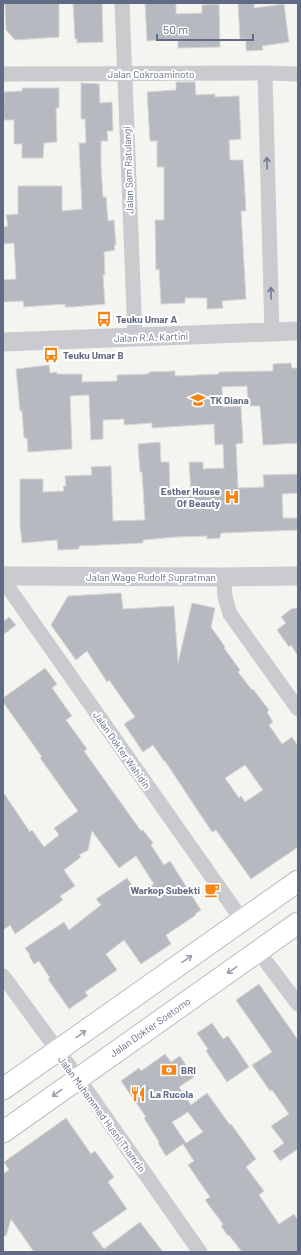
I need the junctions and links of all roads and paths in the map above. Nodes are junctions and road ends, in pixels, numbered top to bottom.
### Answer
1 (122, 3) edge
2 (265, 73) junction
3 (3, 74) edge
4 (124, 74) junction
5 (298, 74) edge
6 (298, 331) edge
7 (272, 332) junction
8 (135, 337) junction
9 (3, 342) edge
10 (3, 576) edge
11 (298, 576) edge
12 (224, 577) junction
13 (3, 580) edge
14 (298, 709) edge
15 (298, 881) edge
16 (242, 920) junction
17 (298, 923) edge
18 (258, 951) junction
19 (3, 976) edge
20 (298, 1004) edge
21 (57, 1052) junction
22 (78, 1078) junction
23 (3, 1089) edge
24 (3, 1132) edge
25 (200, 1252) edge

1 - 4 street, Jalan Sam Ratulangi
2 - 4 street, Jalan Cokroaminoto
2 - 5 street, Jalan Cokroaminoto
7 -> 2 street
3 - 4 street, Jalan Cokroaminoto
4 - 8 street, Jalan Sam Ratulangi
6 - 7 street, Jalan R.A. Kartini
7 - 8 street, Jalan R.A. Kartini
8 - 9 street, Jalan R.A. Kartini
10 - 12 street, Jalan Wage Rudolf Supratman
11 - 12 street, Jalan Wage Rudolf Supratman
12 - 14 street
13 - 16 street, Jalan Dokter Wahidin
15 - 16 main road
21 -> 16 main road
17 - 18 main road, Jalan Dokter Soetomo
18 - 20 street
18 -> 22 main road, Jalan Dokter Soetomo
19 - 21 street, Jalan Muhammad Husni Thamrin
21 - 22 street, Jalan Muhammad Husni Thamrin
21 - 23 main road
22 -> 24 main road, Jalan Dokter Soetomo
22 - 25 street, Jalan Muhammad Husni Thamrin

